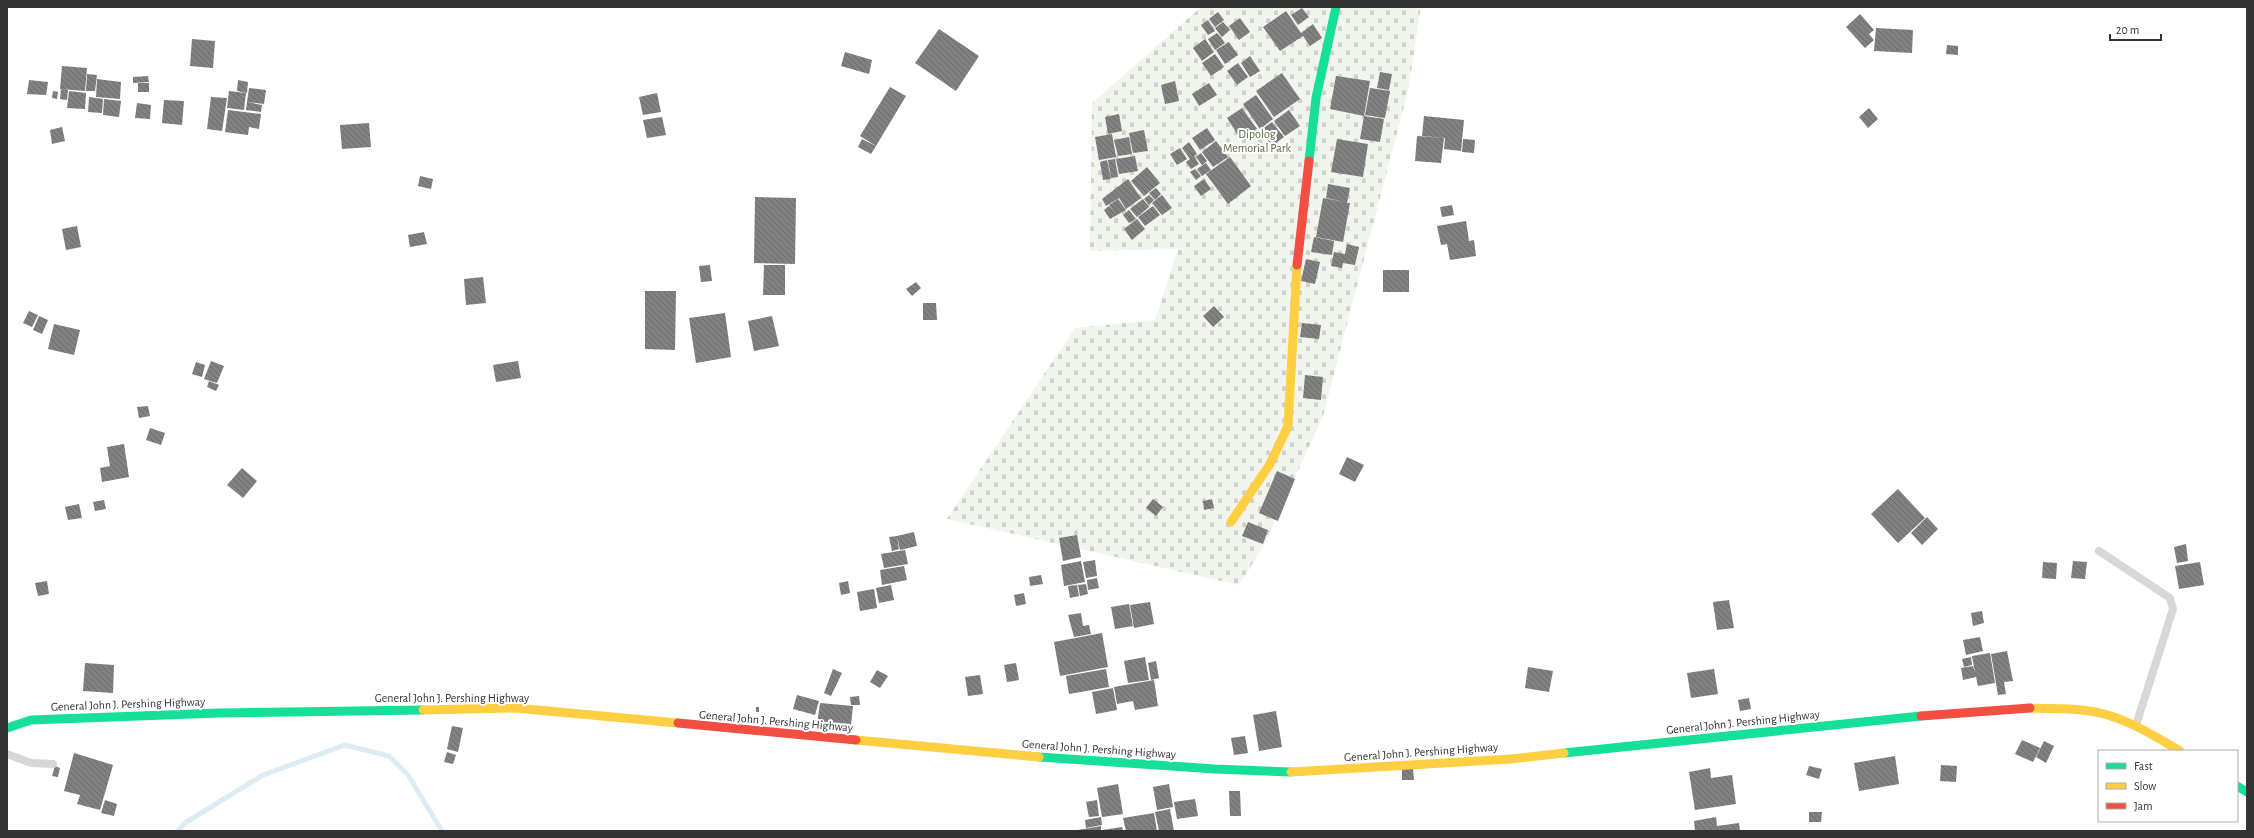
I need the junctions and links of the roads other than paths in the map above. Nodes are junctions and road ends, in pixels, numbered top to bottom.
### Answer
1 (1336, 7) edge
2 (1231, 522) dead end
3 (2099, 551) dead end
4 (2135, 726) junction
5 (7, 728) edge
6 (2178, 750) edge
7 (7, 754) edge
8 (53, 764) dead end
9 (2238, 787) edge
10 (2247, 792) edge

1 - 2 main road
3 - 4 lane
4 - 5 main road, General John J. Pershing Highway
4 - 6 main road, General John J. Pershing Highway
7 - 8 lane
9 - 10 main road

